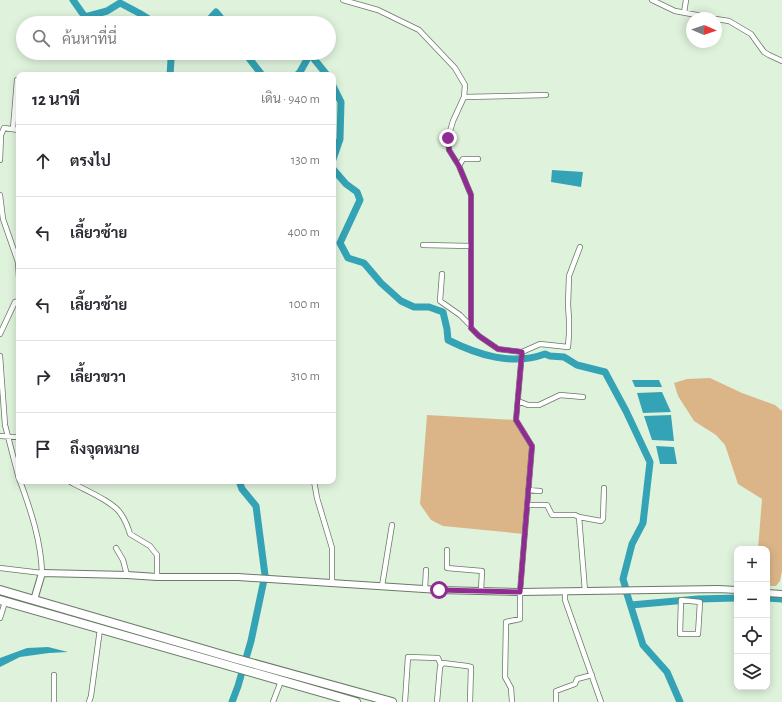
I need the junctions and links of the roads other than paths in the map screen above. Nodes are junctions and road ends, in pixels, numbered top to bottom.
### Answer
1 (343, 0) edge
2 (652, 0) edge
3 (686, 0) edge
4 (684, 13) joint
5 (722, 20) edge
6 (782, 61) edge
7 (16, 92) edge
8 (546, 95) dead end
9 (464, 97) junction
10 (13, 129) junction
11 (16, 130) edge
12 (478, 159) dead end
13 (0, 160) edge
14 (459, 166) junction
15 (0, 195) edge
16 (422, 245) dead end
17 (471, 246) junction
18 (580, 247) dead end
19 (16, 256) edge
20 (442, 274) dead end
21 (16, 302) edge
22 (471, 326) junction
23 (0, 334) edge
24 (522, 352) junction
25 (0, 356) edge
26 (583, 397) dead end
27 (518, 401) junction
28 (0, 436) edge
29 (8, 437) junction
30 (16, 437) edge
31 (16, 468) edge
32 (21, 484) edge
33 (74, 484) edge
34 (315, 484) edge
35 (604, 488) dead end
36 (528, 490) junction
37 (540, 491) dead end
38 (527, 505) junction
39 (579, 517) junction
40 (392, 526) dead end
41 (116, 548) dead end
42 (447, 550) dead end
43 (0, 568) edge
44 (426, 570) dead end
45 (42, 573) junction
46 (127, 574) junction
47 (157, 577) junction
48 (332, 583) junction
49 (382, 586) junction
50 (425, 589) junction
51 (0, 590) edge
52 (734, 590) edge
53 (481, 591) junction
54 (565, 591) junction
55 (585, 591) junction
56 (520, 592) junction
57 (770, 593) edge
58 (782, 594) edge
59 (690, 596) junction
60 (34, 600) junction
61 (3, 601) edge
62 (0, 618) edge
63 (100, 629) junction
64 (232, 662) junction
65 (441, 665) junction
66 (252, 668) junction
67 (54, 675) dead end
68 (592, 675) junction
69 (281, 681) junction
70 (54, 702) edge
71 (89, 702) edge
72 (273, 702) edge
73 (356, 702) edge
74 (392, 702) edge
75 (405, 702) edge
76 (437, 702) edge
77 (470, 702) edge
78 (512, 702) edge
79 (556, 702) edge
80 (601, 702) edge

1 - 9 street
2 - 4 street
3 - 4 street
5 - 6 street
7 - 10 street
8 - 9 street
9 - 14 street
10 - 11 street
10 - 13 street
12 - 14 street
14 - 17 street
15 - 19 street
16 - 17 street
17 - 22 street
18 - 24 street
20 - 22 street
21 - 23 street
22 - 24 street
24 - 27 street
25 - 29 street
26 - 27 street
27 - 36 street
28 - 29 street
29 - 30 street
29 - 31 street
32 - 45 street
33 - 47 street
34 - 48 street
35 - 39 street
36 - 37 street
36 - 38 street
38 - 39 street
38 - 56 street
39 - 55 street
40 - 49 street
41 - 46 street
42 - 53 street
43 - 45 street
44 - 50 street
45 - 46 street
45 - 60 street
46 - 47 street
47 - 48 street
48 - 49 street
49 - 50 street
50 - 53 street
51 - 60 highway
52 - 59 street
53 - 56 street
54 - 55 street
54 - 56 street
54 - 68 street
55 - 59 street
56 - 78 street
57 - 58 street
59 - 59 street
60 - 64 highway
61 - 62 street
61 - 63 highway
63 - 64 highway
63 - 71 street
64 - 66 highway
65 - 75 street
65 - 76 street
65 - 77 street
66 - 69 highway
66 - 74 highway
67 - 70 street
68 - 79 street
68 - 80 street
69 - 72 street
69 - 73 highway

